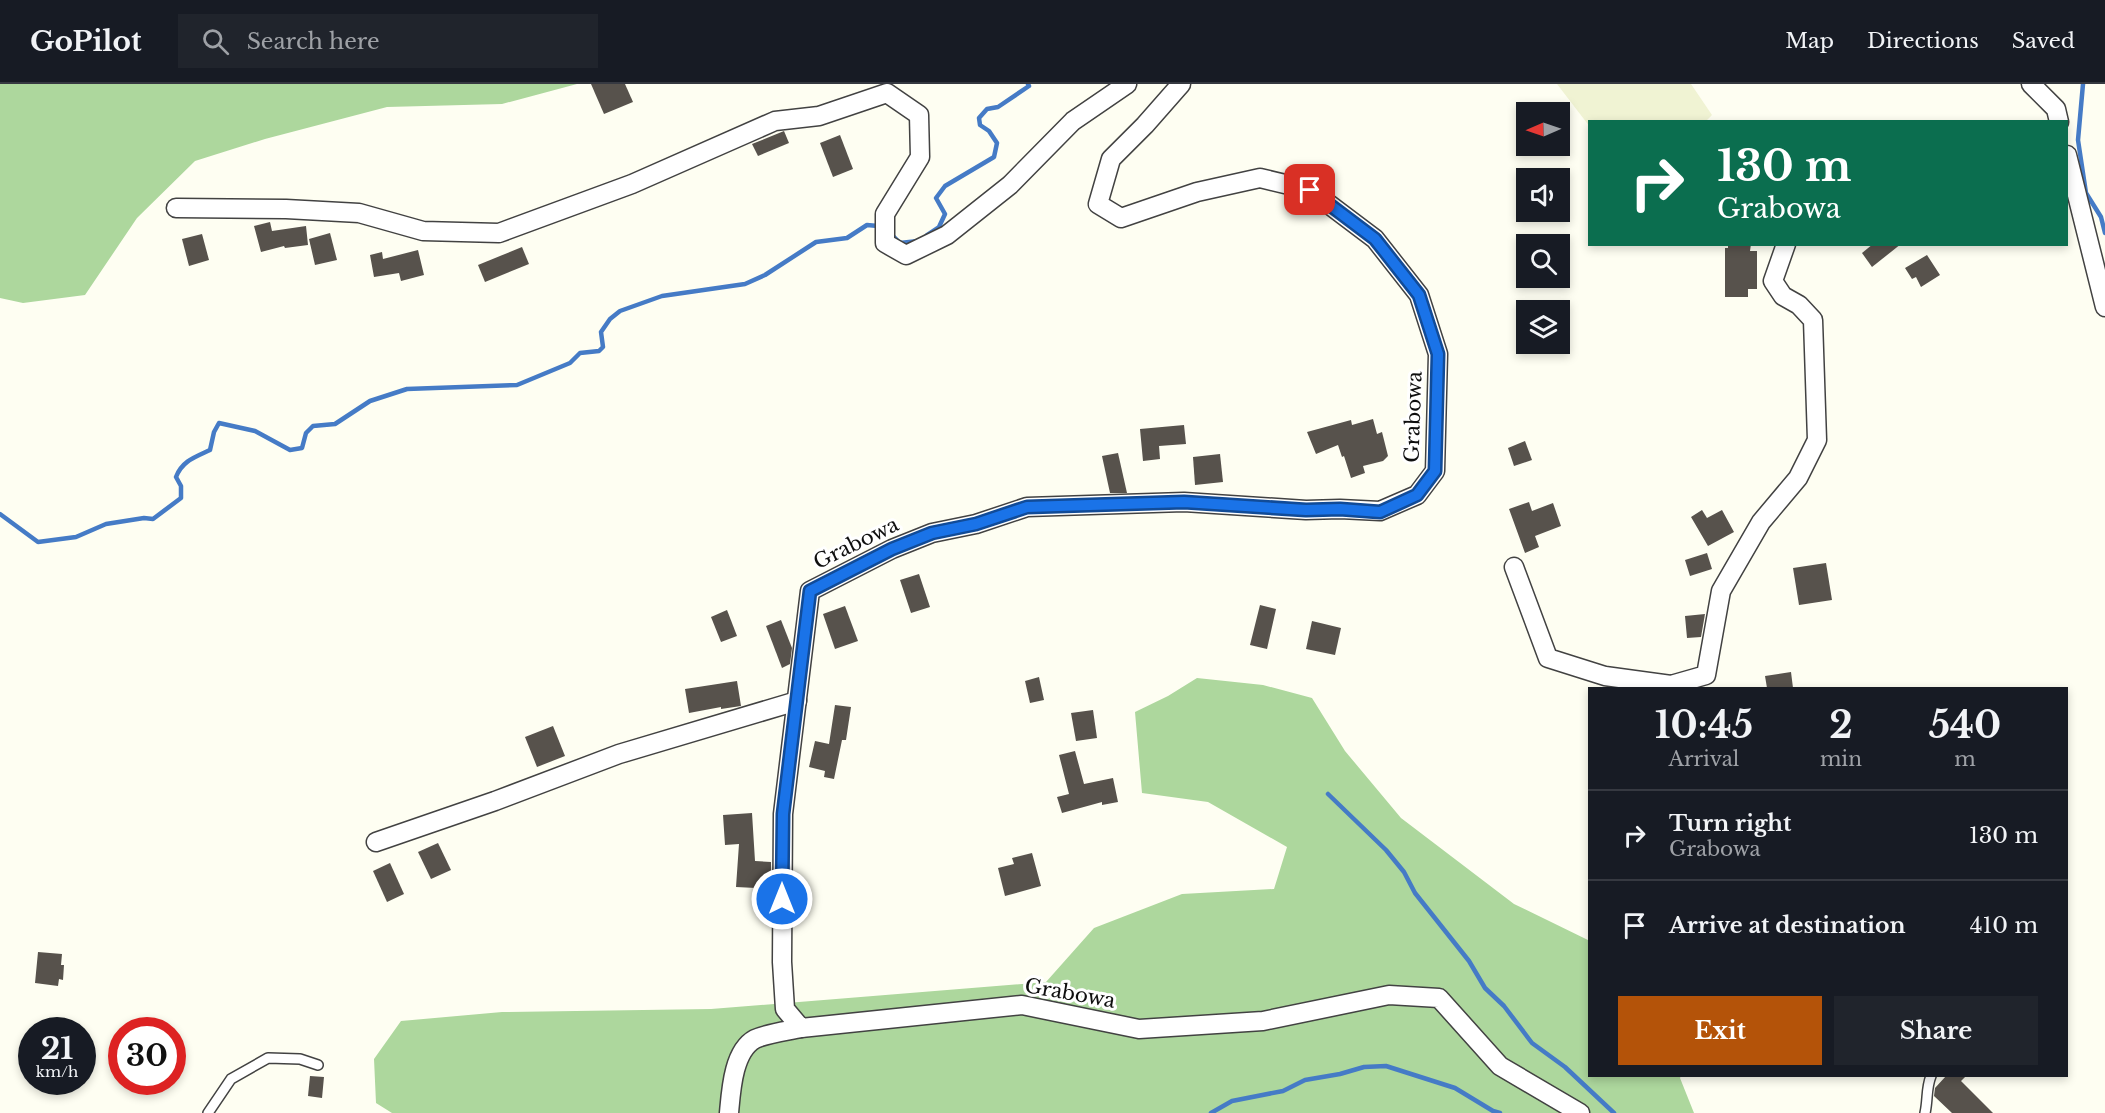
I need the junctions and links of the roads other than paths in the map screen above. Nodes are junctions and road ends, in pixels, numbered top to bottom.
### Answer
1 (1127, 84) edge
2 (1180, 84) edge
3 (2031, 84) edge
4 (2059, 120) edge
5 (2068, 159) edge
6 (176, 208) dead end
7 (1785, 246) edge
8 (2105, 307) edge
9 (1514, 567) dead end
10 (797, 701) junction
11 (376, 842) dead end
12 (801, 1028) junction
13 (318, 1065) dead end
14 (1930, 1077) edge
15 (208, 1113) edge
16 (729, 1113) edge
17 (1580, 1113) edge
18 (1924, 1113) edge

1 - 6 street
2 - 10 street, Grabowa
3 - 4 street
5 - 8 street
7 - 9 street
10 - 11 street
10 - 12 street, Grabowa
12 - 16 street
12 - 17 street, Grabowa
13 - 15 lane
14 - 18 lane

